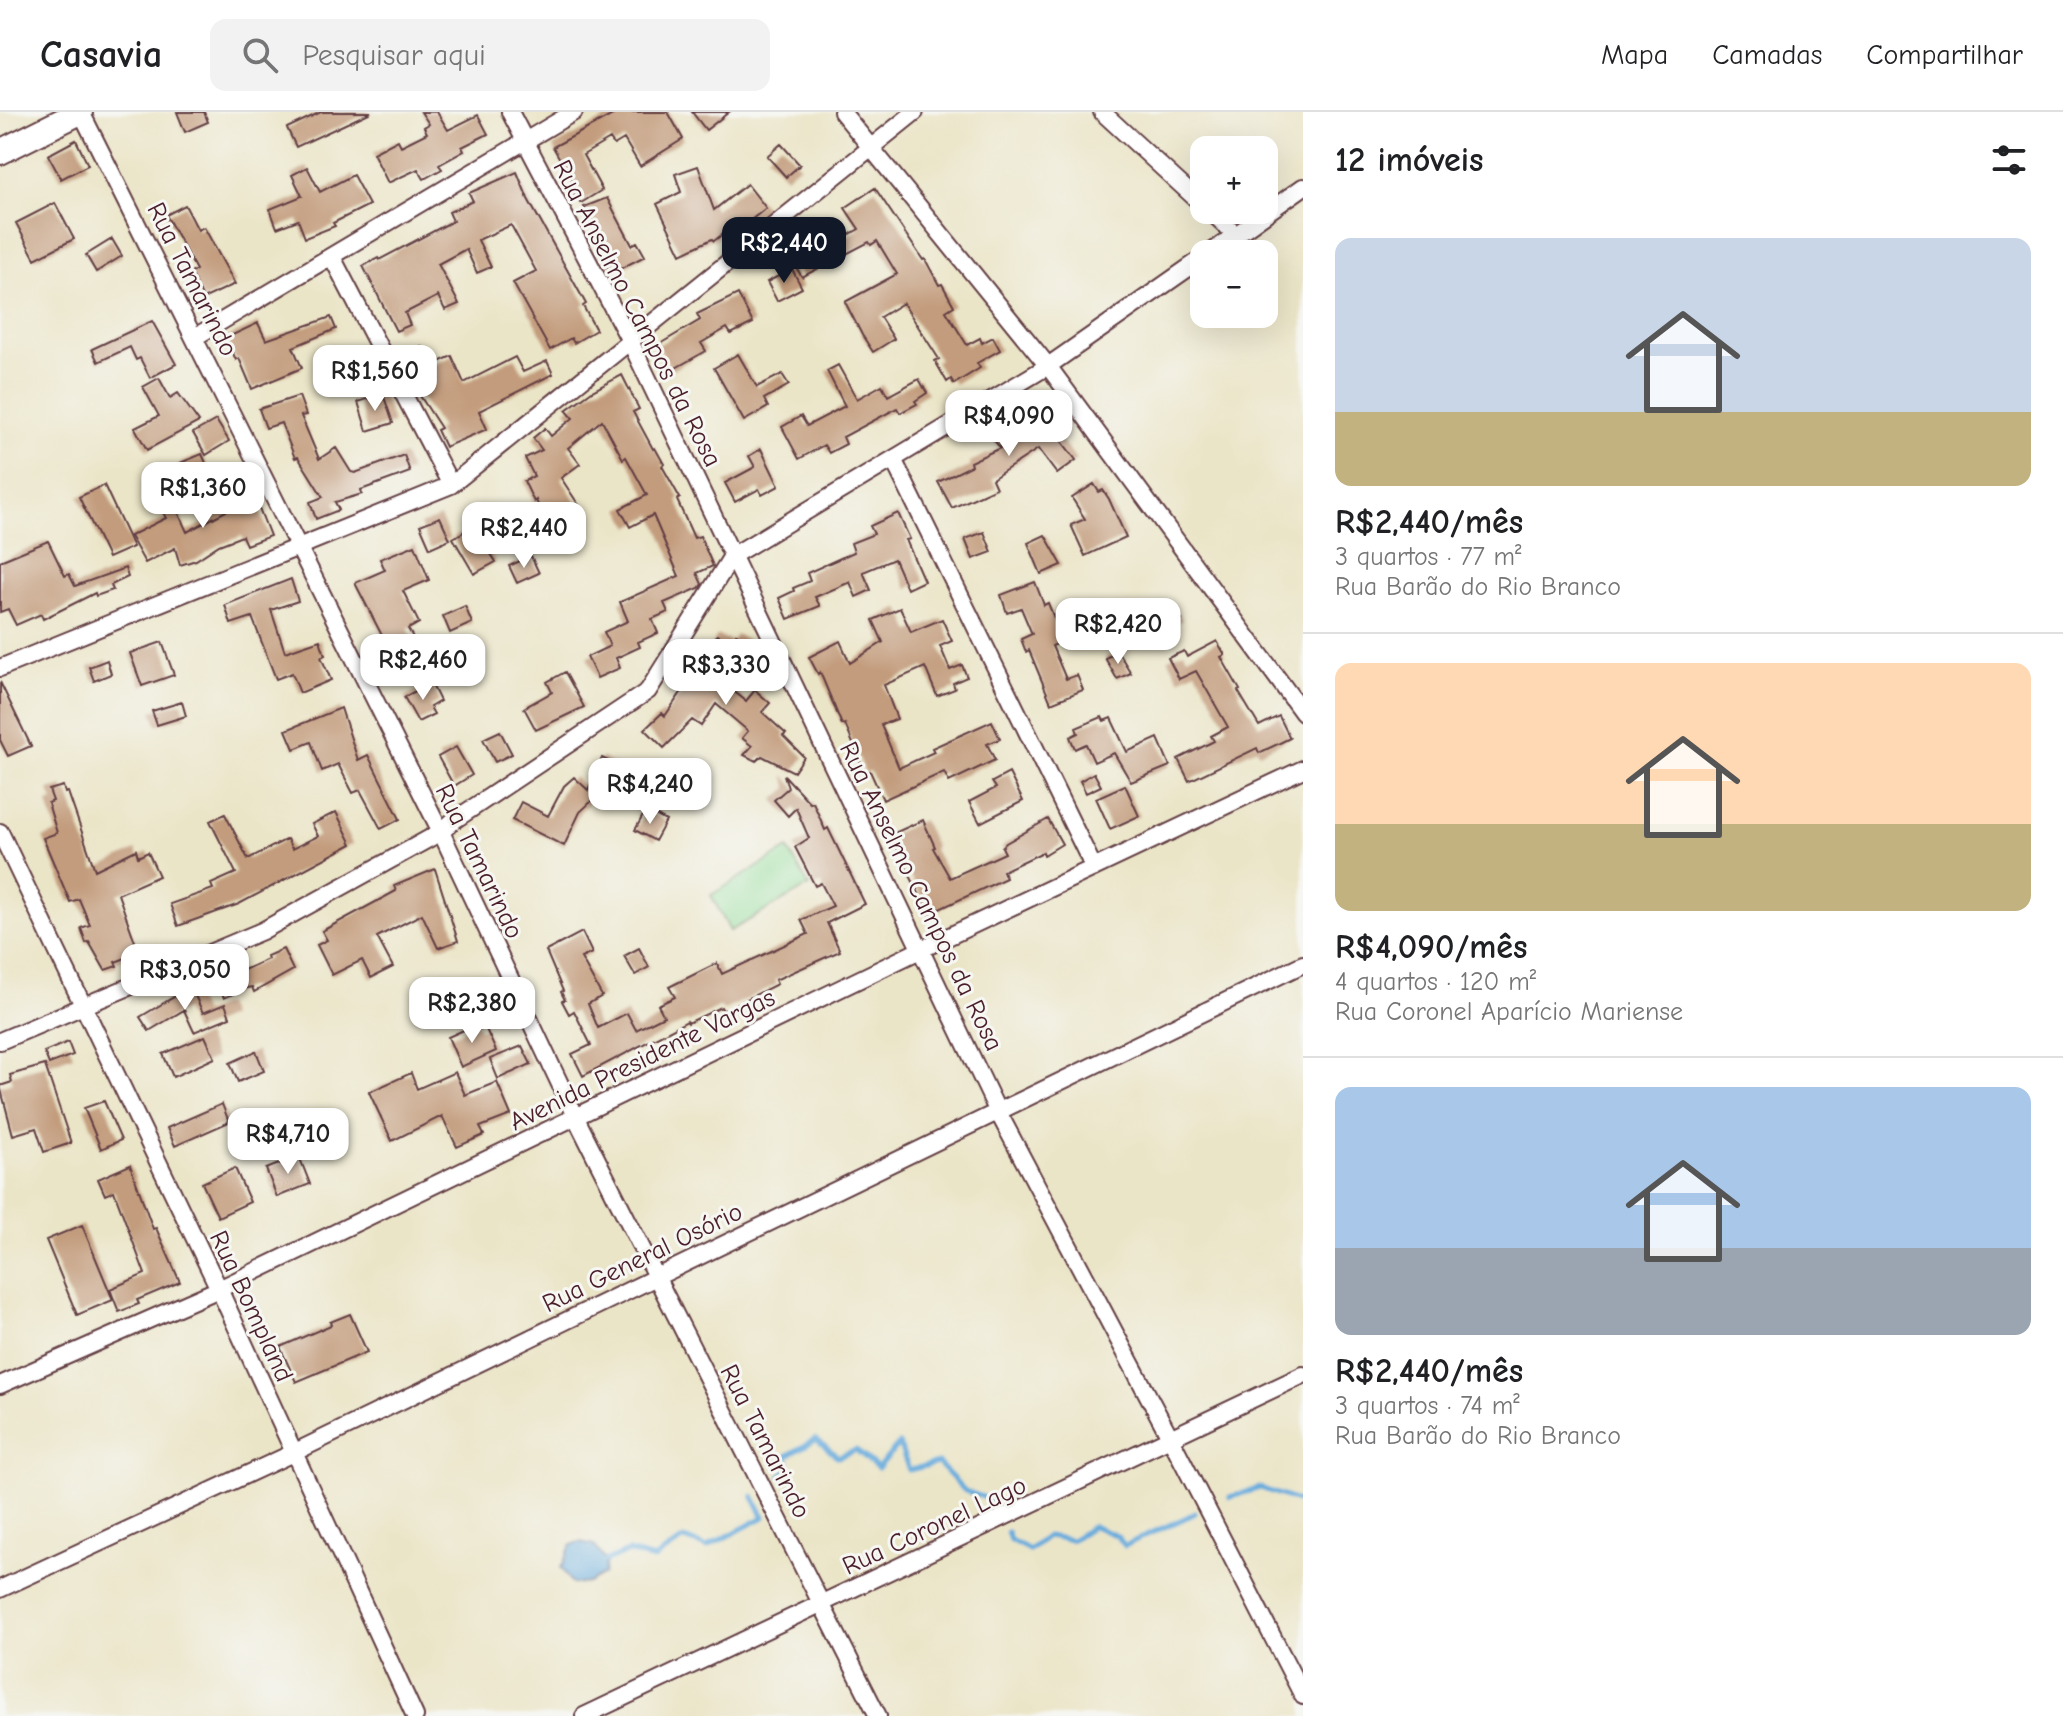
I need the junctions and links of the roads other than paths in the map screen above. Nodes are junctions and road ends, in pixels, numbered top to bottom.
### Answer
1 (80, 112) edge
2 (510, 112) edge
3 (574, 112) edge
4 (842, 112) edge
5 (915, 112) edge
6 (1102, 112) edge
7 (524, 142) junction
8 (872, 149) junction
9 (0, 152) edge
10 (1303, 187) edge
11 (1190, 193) edge
12 (1224, 224) edge
13 (1236, 235) junction
14 (1229, 240) edge
15 (332, 257) junction
16 (1190, 267) edge
17 (195, 337) junction
18 (629, 339) junction
19 (1048, 366) junction
20 (894, 461) junction
21 (451, 485) junction
22 (300, 548) junction
23 (732, 556) junction
24 (0, 668) edge
25 (1303, 713) edge
26 (1303, 769) edge
27 (0, 832) edge
28 (441, 832) junction
29 (1094, 868) junction
30 (922, 949) junction
31 (1303, 964) edge
32 (82, 1007) junction
33 (0, 1041) edge
34 (997, 1110) junction
35 (576, 1118) junction
36 (657, 1278) junction
37 (219, 1289) junction
38 (1303, 1375) edge
39 (0, 1385) edge
40 (1171, 1439) junction
41 (293, 1453) junction
42 (0, 1589) edge
43 (822, 1604) junction
44 (1303, 1696) edge
45 (415, 1716) edge
46 (584, 1716) edge
47 (878, 1716) edge

1 - 9 main road
1 - 17 street, Rua Tamarindo
2 - 7 street, Rua Anselmo Campos da Rosa
3 - 7 street
4 - 8 street
5 - 8 street
6 - 11 street
7 - 15 street
7 - 18 street, Rua Anselmo Campos da Rosa
8 - 18 street
8 - 19 street
10 - 13 street
12 - 13 street
13 - 14 street
15 - 17 street
15 - 21 street
16 - 19 street
17 - 22 street, Rua Tamarindo
18 - 21 street
18 - 23 street, Rua Anselmo Campos da Rosa
19 - 20 street
19 - 25 street
20 - 23 street
20 - 29 street
21 - 22 street
22 - 24 street
22 - 28 street, Rua Tamarindo
23 - 28 street
23 - 30 street, Rua Anselmo Campos da Rosa
26 - 29 street, Avenida Presidente Vargas
27 - 32 street, Rua Bompland
28 - 32 street
28 - 35 street, Rua Tamarindo
29 - 30 street, Avenida Presidente Vargas
30 - 34 street, Rua Anselmo Campos da Rosa
30 - 35 street, Avenida Presidente Vargas
31 - 34 street, Rua General Osório
32 - 33 street
32 - 37 street, Rua Bompland
34 - 36 street, Rua General Osório
34 - 40 street, Rua Anselmo Campos da Rosa
35 - 36 street, Rua Tamarindo
35 - 37 street, Avenida Presidente Vargas
36 - 41 street, Rua General Osório
36 - 43 street, Rua Tamarindo
37 - 39 street, Avenida Presidente Vargas
37 - 41 street, Rua Bompland
38 - 40 street, Rua Coronel Lago
40 - 43 street, Rua Coronel Lago
40 - 44 street, Rua Anselmo Campos da Rosa
41 - 42 street, Rua General Osório
41 - 45 street, Rua Bompland
43 - 46 street, Rua Coronel Lago
43 - 47 street, Rua Tamarindo

